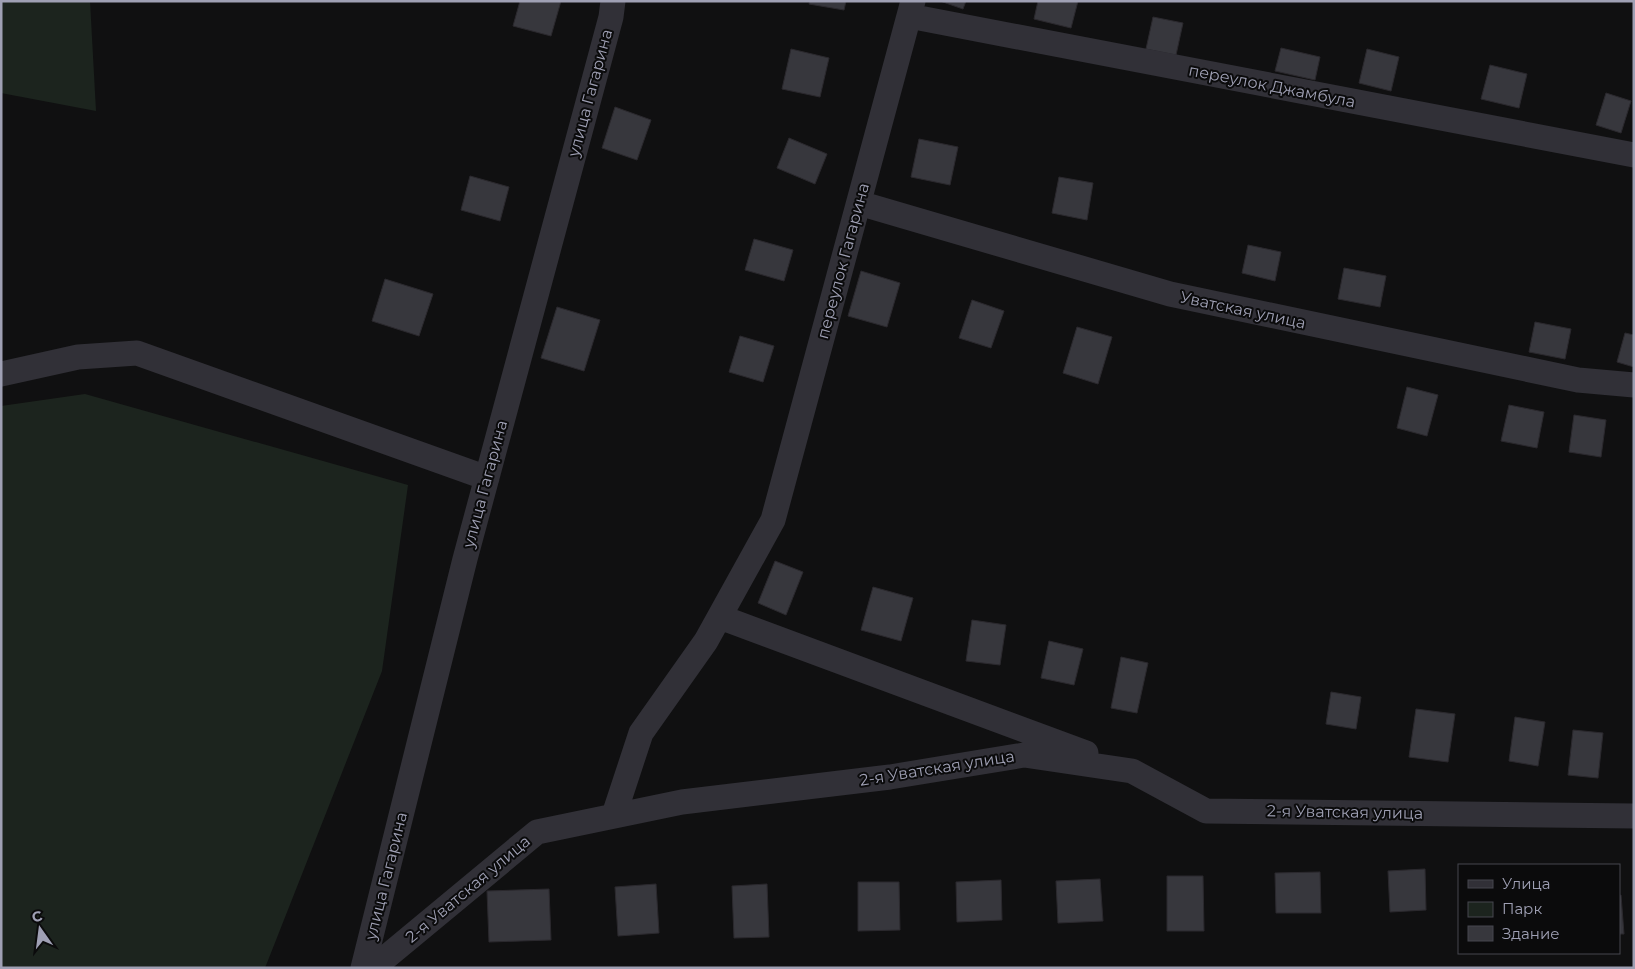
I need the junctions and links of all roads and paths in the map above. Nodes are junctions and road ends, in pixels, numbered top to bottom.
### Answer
1 (613, 1) edge
2 (911, 9) edge
3 (1634, 155) edge
4 (859, 203) junction
5 (1, 374) edge
6 (1634, 385) edge
7 (487, 478) junction
8 (720, 617) junction
9 (1132, 771) junction
10 (614, 815) junction
11 (1634, 816) edge
12 (362, 968) edge
13 (373, 968) edge

1 - 7 street, улица Гагарина
2 - 3 street, переулок Джамбула
2 - 4 street, переулок Гагарина
4 - 6 street, Уватская улица
4 - 8 street, переулок Гагарина
5 - 7 street
7 - 12 street, улица Гагарина
8 - 9 street
8 - 10 street, переулок Гагарина
9 - 10 street, 2-я Уватская улица
9 - 11 street, 2-я Уватская улица
10 - 13 street, 2-я Уватская улица

